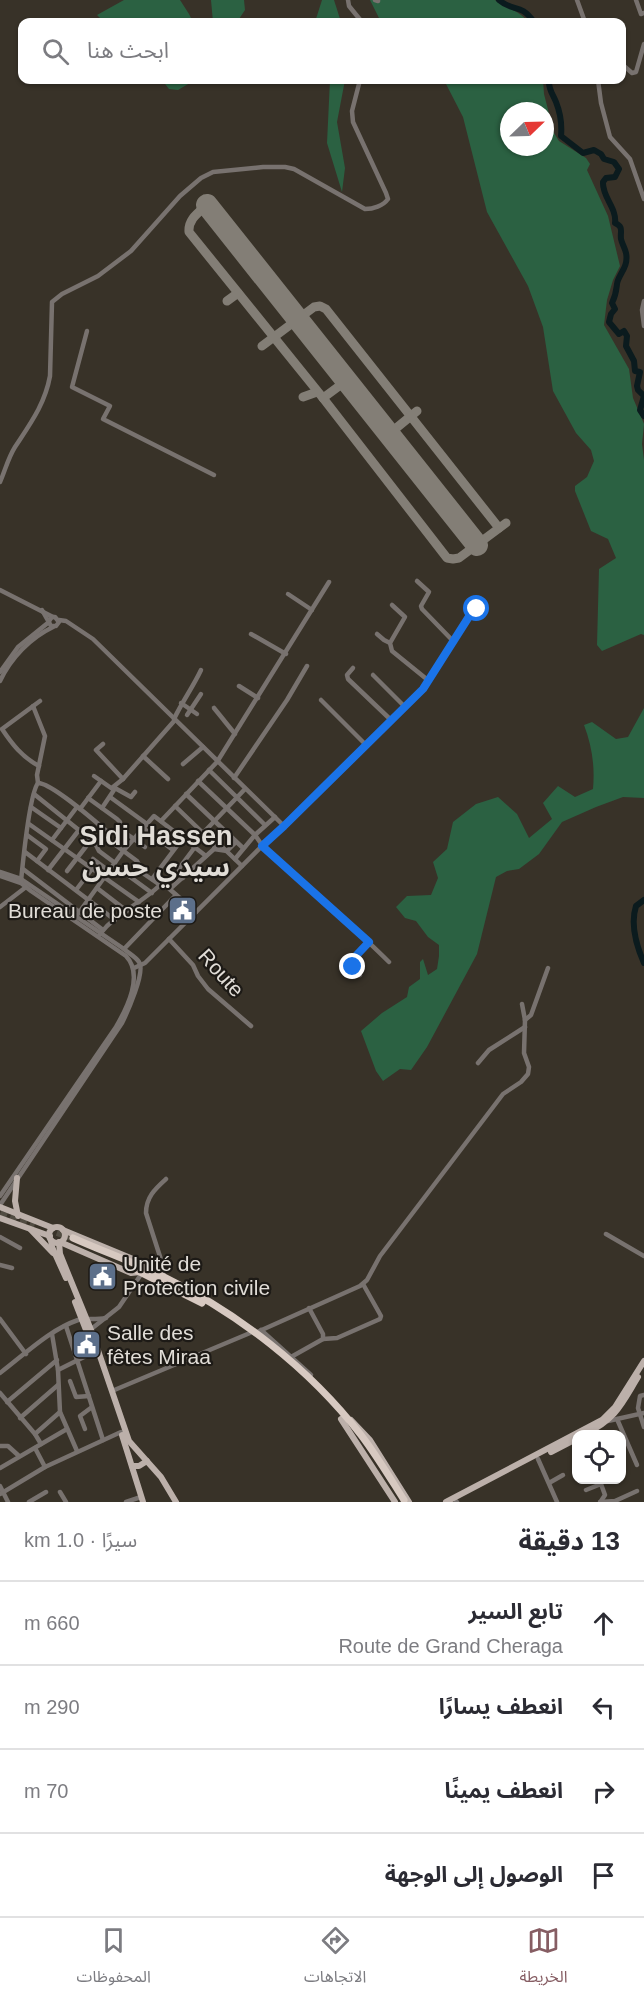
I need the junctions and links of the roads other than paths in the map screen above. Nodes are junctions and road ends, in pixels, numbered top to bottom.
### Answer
1 (348, 0) edge
2 (577, 0) edge
3 (636, 0) edge
4 (644, 13) edge
5 (359, 18) edge
6 (584, 18) edge
7 (644, 44) edge
8 (626, 68) edge
9 (359, 84) edge
10 (598, 84) edge
11 (644, 199) edge
12 (644, 301) edge
13 (644, 326) edge
14 (87, 331) dead end
15 (214, 475) dead end
16 (0, 482) edge
17 (417, 581) dead end
18 (329, 582) dead end
19 (0, 590) edge
20 (288, 594) dead end
21 (392, 605) dead end
22 (478, 608) dead end
23 (312, 610) junction
24 (53, 622) junction
25 (251, 634) dead end
26 (377, 634) dead end
27 (453, 641) junction
28 (390, 643) junction
29 (286, 654) junction
30 (307, 666) dead end
31 (353, 668) dead end
32 (201, 670) dead end
33 (0, 672) edge
34 (372, 675) dead end
35 (0, 681) edge
36 (429, 681) junction
37 (239, 686) dead end
38 (201, 694) dead end
39 (258, 698) junction
40 (321, 700) dead end
41 (40, 701) dead end
42 (181, 703) junction
43 (33, 706) junction
44 (405, 707) junction
45 (214, 708) dead end
46 (191, 710) junction
47 (197, 714) dead end
48 (188, 715) dead end
49 (175, 720) junction
50 (391, 720) junction
51 (235, 734) junction
52 (103, 744) dead end
53 (366, 745) junction
54 (203, 747) junction
55 (143, 756) junction
56 (217, 762) junction
57 (183, 764) dead end
58 (39, 766) junction
59 (209, 770) junction
60 (94, 777) dead end
61 (123, 778) junction
62 (234, 778) junction
63 (168, 779) dead end
64 (101, 782) junction
65 (198, 782) junction
66 (38, 783) junction
67 (245, 789) junction
68 (135, 792) dead end
69 (34, 794) junction
70 (186, 794) junction
71 (110, 797) junction
72 (88, 798) junction
73 (237, 798) junction
74 (175, 806) junction
75 (31, 807) junction
76 (79, 808) junction
77 (102, 808) junction
78 (227, 809) junction
79 (275, 817) junction
80 (68, 820) junction
81 (161, 821) junction
82 (214, 821) junction
83 (29, 824) junction
84 (265, 825) junction
85 (145, 826) junction
86 (284, 826) junction
87 (61, 828) junction
88 (79, 830) junction
89 (203, 833) junction
90 (110, 834) dead end
91 (27, 835) junction
92 (255, 835) junction
93 (183, 838) junction
94 (133, 839) junction
95 (52, 840) junction
96 (90, 840) junction
97 (110, 840) dead end
98 (216, 841) junction
99 (237, 842) junction
100 (262, 846) junction
101 (145, 847) dead end
102 (195, 847) junction
103 (243, 848) junction
104 (64, 849) junction
105 (214, 849) junction
106 (124, 850) junction
107 (173, 850) junction
108 (227, 851) junction
109 (25, 852) junction
110 (206, 856) junction
111 (76, 857) junction
112 (93, 859) dead end
113 (235, 859) junction
114 (37, 861) junction
115 (115, 863) junction
116 (242, 866) junction
117 (23, 869) junction
118 (92, 869) junction
119 (48, 870) junction
120 (67, 871) dead end
121 (109, 871) junction
122 (122, 871) dead end
123 (0, 874) edge
124 (105, 878) junction
125 (183, 878) junction
126 (152, 879) junction
127 (23, 883) junction
128 (160, 885) junction
129 (166, 886) junction
130 (97, 888) junction
131 (76, 890) junction
132 (152, 893) junction
133 (176, 895) junction
134 (88, 899) junction
135 (139, 902) junction
136 (0, 907) edge
137 (128, 910) junction
138 (196, 912) junction
139 (76, 917) junction
140 (115, 920) junction
141 (101, 932) junction
142 (169, 939) junction
143 (369, 942) junction
144 (124, 949) junction
145 (389, 962) dead end
146 (141, 966) junction
147 (134, 968) junction
148 (548, 968) dead end
149 (360, 975) dead end
150 (522, 1004) dead end
151 (525, 1020) junction
152 (251, 1026) dead end
153 (525, 1027) junction
154 (478, 1063) dead end
155 (17, 1178) junction
156 (166, 1179) dead end
157 (0, 1196) edge
158 (0, 1207) edge
159 (0, 1216) edge
160 (18, 1216) junction
161 (28, 1228) junction
162 (53, 1228) junction
163 (63, 1230) junction
164 (606, 1234) dead end
165 (0, 1237) edge
166 (50, 1238) junction
167 (60, 1242) junction
168 (71, 1242) junction
169 (20, 1248) dead end
170 (58, 1256) junction
171 (644, 1256) edge
172 (0, 1265) edge
173 (12, 1268) dead end
174 (141, 1271) junction
175 (163, 1276) junction
176 (363, 1284) junction
177 (309, 1308) junction
178 (106, 1318) junction
179 (0, 1319) edge
180 (84, 1319) junction
181 (66, 1326) junction
182 (89, 1330) junction
183 (256, 1332) junction
184 (52, 1334) junction
185 (323, 1339) junction
186 (94, 1352) junction
187 (26, 1354) junction
188 (291, 1357) junction
189 (57, 1360) junction
190 (77, 1360) junction
191 (644, 1360) edge
192 (644, 1368) edge
193 (58, 1370) junction
194 (0, 1373) edge
195 (311, 1375) dead end
196 (70, 1381) dead end
197 (58, 1385) junction
198 (112, 1391) junction
199 (0, 1393) edge
200 (644, 1395) edge
201 (88, 1396) junction
202 (7, 1402) junction
203 (92, 1407) junction
204 (60, 1412) junction
205 (642, 1413) edge
206 (20, 1418) junction
207 (343, 1418) junction
208 (607, 1419) junction
209 (617, 1419) junction
210 (644, 1427) edge
211 (67, 1429) junction
212 (84, 1429) dead end
213 (594, 1430) edge
214 (121, 1432) junction
215 (35, 1434) junction
216 (103, 1440) junction
217 (572, 1441) edge
218 (41, 1444) junction
219 (0, 1446) edge
220 (34, 1448) junction
221 (77, 1451) junction
222 (140, 1453) junction
223 (19, 1456) junction
224 (538, 1459) junction
225 (147, 1461) junction
226 (131, 1463) junction
227 (637, 1465) dead end
228 (45, 1467) junction
229 (0, 1468) edge
230 (563, 1475) dead end
231 (549, 1483) junction
232 (0, 1486) edge
233 (586, 1490) dead end
234 (46, 1491) dead end
235 (637, 1491) dead end
236 (60, 1492) dead end
237 (1, 1494) edge
238 (142, 1499) edge
239 (404, 1501) edge
240 (8, 1502) edge
241 (29, 1502) edge
242 (66, 1502) edge
243 (126, 1502) edge
244 (176, 1502) edge
245 (395, 1502) edge
246 (447, 1502) edge
247 (456, 1502) edge
248 (557, 1502) edge
249 (601, 1502) edge

1 - 5 street
2 - 6 street
3 - 4 street
7 - 8 street
9 - 16 street
10 - 11 street
12 - 13 street
14 - 15 street
17 - 27 street
18 - 23 street
19 - 24 street
20 - 23 street
21 - 28 street
22 - 27 street
23 - 29 street
24 - 33 street
24 - 35 street
24 - 49 street
25 - 29 street
26 - 28 street
27 - 36 street
28 - 36 street
29 - 39 street
30 - 62 street
31 - 50 street
32 - 42 street
34 - 44 street
36 - 44 street
37 - 39 street
38 - 46 street
39 - 51 street
40 - 53 street
41 - 43 street
42 - 46 street
42 - 49 street
43 - 58 street
43 - 58 street
44 - 50 street
45 - 51 street
46 - 47 street
46 - 48 street
49 - 54 street
49 - 55 street
50 - 53 street
51 - 56 street
52 - 61 street
53 - 86 street
54 - 56 street
54 - 57 street
55 - 61 street
55 - 63 street
56 - 59 street
56 - 62 street
58 - 66 street
59 - 65 street
59 - 73 street
60 - 64 street
61 - 68 street
62 - 67 street
64 - 71 street
64 - 72 street
65 - 70 street
65 - 78 street
66 - 69 street
66 - 76 street
67 - 73 street
67 - 79 street
69 - 75 street
69 - 80 street
70 - 74 street
70 - 82 street
71 - 77 street
71 - 85 street
72 - 76 street
72 - 77 street
73 - 78 street
73 - 84 street
74 - 81 street
74 - 89 street
75 - 83 street
75 - 87 street
76 - 80 street
76 - 90 street
77 - 94 street
78 - 82 street
78 - 92 street
79 - 84 street
79 - 86 street
80 - 87 street
80 - 88 street
81 - 85 street
81 - 93 street
82 - 89 street
82 - 99 street
83 - 91 street
83 - 95 street
84 - 92 street
85 - 94 street
85 - 107 street
86 - 100 street
87 - 95 street
88 - 96 street
88 - 104 street
89 - 98 street
91 - 109 street
91 - 114 street
92 - 100 street
92 - 103 street
93 - 102 street
93 - 107 street
94 - 101 street
94 - 106 street
95 - 104 street
96 - 111 street
96 - 115 street
97 - 106 street
98 - 105 street
98 - 108 street
99 - 103 street
99 - 108 street
100 - 116 street
100 - 143 street
102 - 110 street
102 - 125 street
103 - 113 street
104 - 111 street
104 - 119 street
105 - 108 street
105 - 110 street
106 - 115 street
106 - 126 street
107 - 126 street
108 - 113 street
109 - 114 street
109 - 117 street
110 - 125 street
111 - 118 street
111 - 120 street
112 - 121 street
113 - 116 street
114 - 119 street
115 - 121 street
116 - 138 street
117 - 127 street
117 - 139 street
118 - 124 street
118 - 131 street
119 - 131 street
121 - 124 street
122 - 132 street
123 - 127 street
124 - 130 street
124 - 135 street
125 - 129 street
126 - 128 street
127 - 136 street
127 - 139 street
127 - 139 street
128 - 129 street
128 - 132 street
129 - 133 street
130 - 134 street
130 - 137 street
131 - 134 street
132 - 135 street
133 - 138 street
133 - 144 street
134 - 139 street
134 - 140 street
135 - 137 street
137 - 140 street
138 - 142 street
139 - 141 street
139 - 147 street
140 - 141 street
141 - 144 street
142 - 146 street
142 - 152 street, Route
143 - 145 street
143 - 149 street
144 - 146 street
146 - 147 street
146 - 155 street
147 - 157 street
148 - 151 street
150 - 151 street
151 - 153 street
153 - 154 street
153 - 176 street
155 - 158 street
155 - 160 main road
156 - 175 street
158 - 159 main road
158 - 160 main road
159 - 161 main road
160 - 162 main road
161 - 166 main road
161 - 170 main road
162 - 163 main road
162 - 166 main road
163 - 167 main road
163 - 174 main road
164 - 171 street
165 - 169 street
166 - 167 main road
166 - 170 main road
167 - 168 main road
167 - 170 main road
168 - 170 main road
168 - 174 highway
170 - 180 main road
172 - 173 street
174 - 175 highway
174 - 178 street
174 - 183 highway
175 - 183 highway
176 - 177 street
176 - 185 street
177 - 183 street
177 - 185 street
178 - 180 street
178 - 182 street
179 - 187 street
180 - 181 street
180 - 182 main road
181 - 184 street
181 - 190 street
182 - 186 main road
182 - 198 main road
183 - 188 street
183 - 198 street
183 - 207 highway
184 - 187 street
184 - 189 street
185 - 188 street
186 - 190 street
186 - 214 main road
187 - 194 street
188 - 195 street
189 - 193 street
189 - 202 street
190 - 193 street
190 - 201 street
191 - 208 main road
192 - 208 main road
193 - 197 street
196 - 201 street
197 - 204 street
197 - 206 street
198 - 222 main road
199 - 202 street
200 - 205 street
201 - 203 street
202 - 206 street
203 - 212 street
203 - 216 street
204 - 211 street
204 - 215 street
205 - 209 street
205 - 210 street
206 - 215 street
207 - 239 highway
207 - 245 main road
208 - 209 street
208 - 213 main road
208 - 246 main road
209 - 227 street
211 - 218 street
211 - 221 street
214 - 216 street
214 - 226 main road
215 - 218 street
216 - 221 street
217 - 224 main road
218 - 220 street
219 - 223 street
220 - 223 street
220 - 228 street
221 - 228 street
222 - 225 main road
222 - 226 main road
223 - 229 street
224 - 231 street
224 - 247 main road
225 - 226 main road
225 - 244 main road
226 - 238 main road
228 - 237 street
230 - 231 street
231 - 248 street
232 - 237 street
233 - 249 street
234 - 241 street
235 - 249 street
236 - 242 street
237 - 240 street
238 - 243 street

